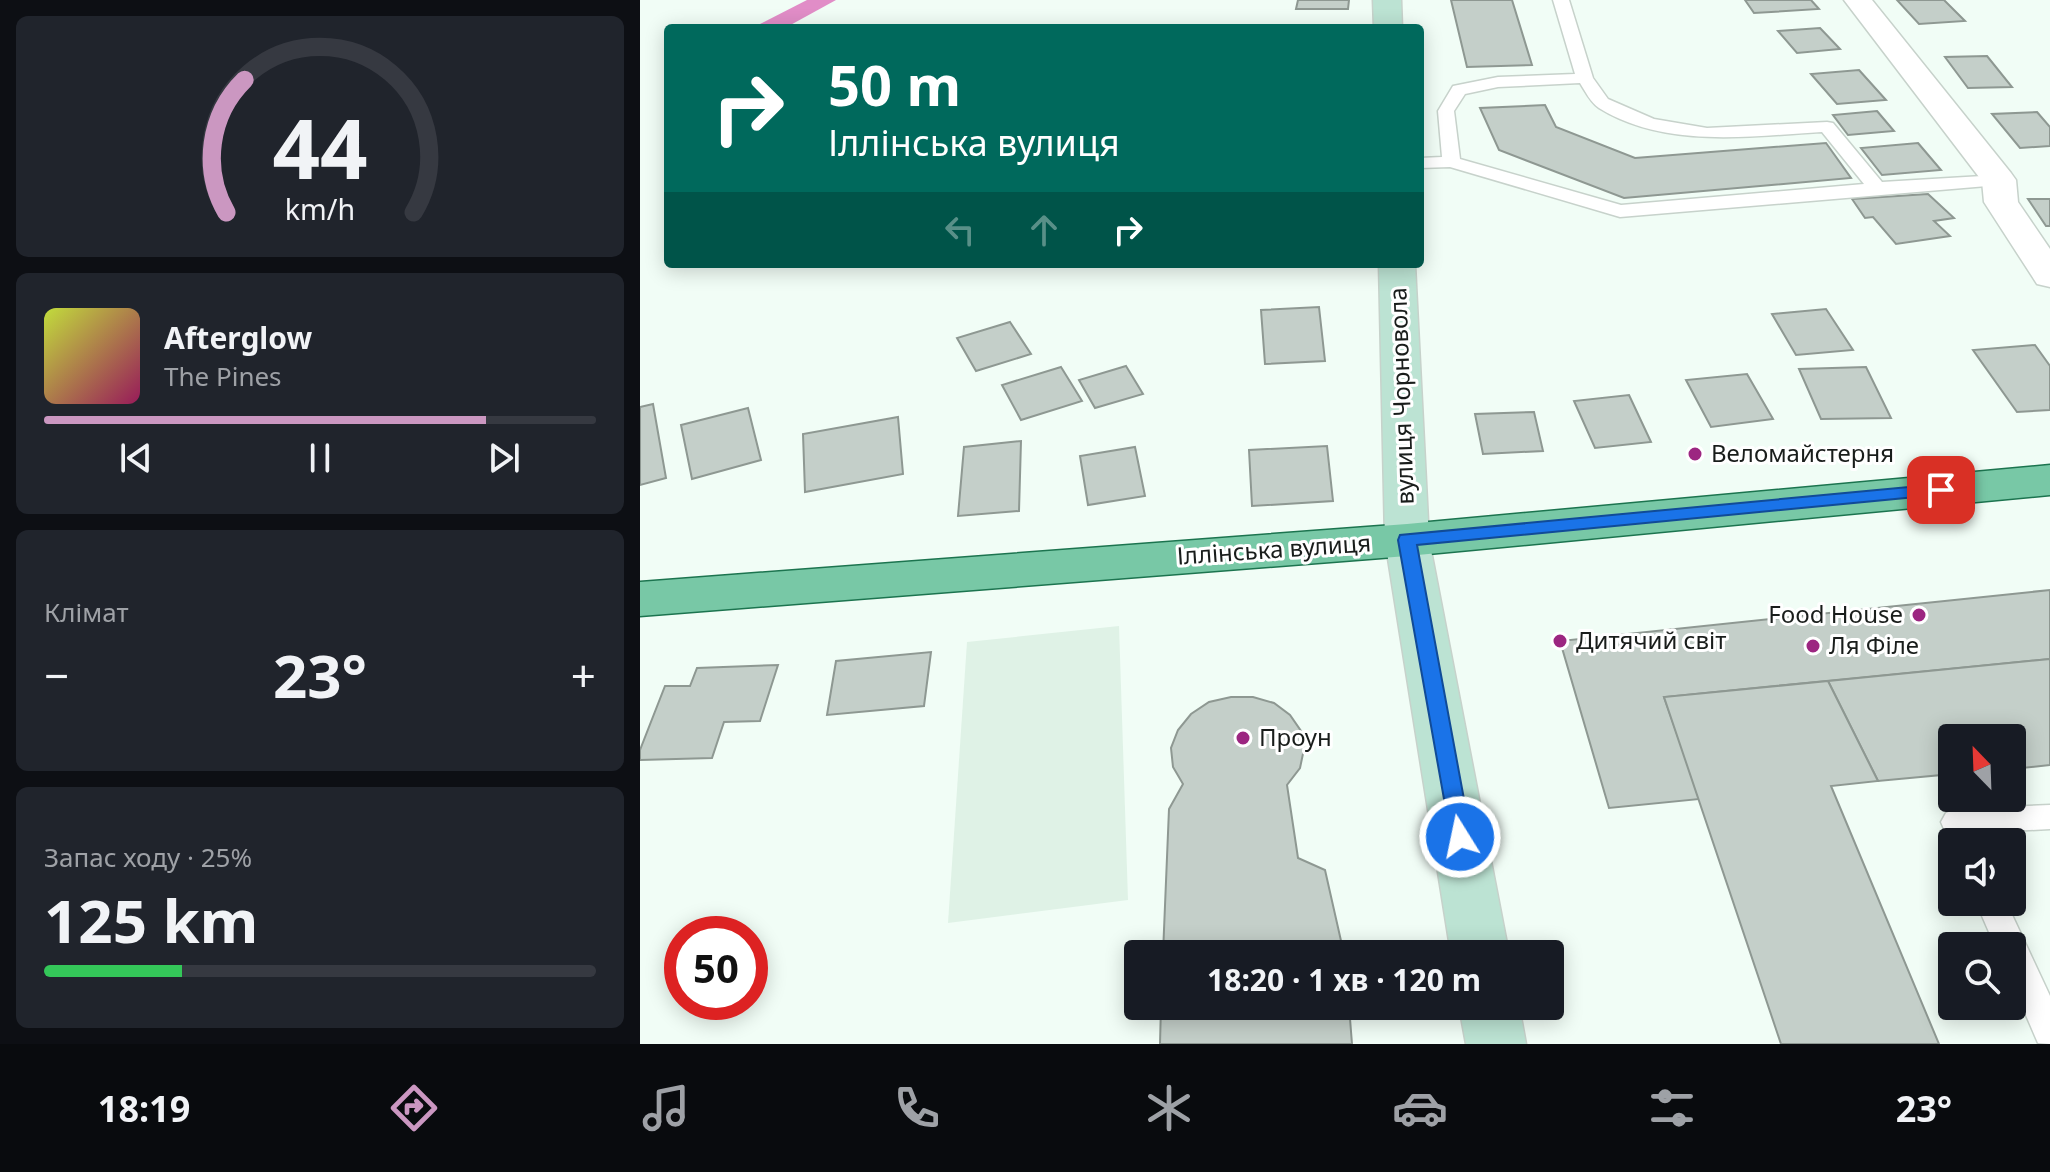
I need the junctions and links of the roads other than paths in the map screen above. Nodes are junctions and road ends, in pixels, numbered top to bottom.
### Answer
1 (1387, 0) edge
2 (1561, 0) edge
3 (1858, 0) edge
4 (1388, 24) edge
5 (1585, 78) junction
6 (1451, 162) junction
7 (1424, 163) edge
8 (1999, 180) junction
9 (1877, 188) junction
10 (1397, 268) edge
11 (2050, 276) edge
12 (2050, 480) edge
13 (1407, 540) junction
14 (640, 599) edge
15 (2050, 817) edge
16 (1958, 828) edge
17 (1478, 940) edge
18 (2026, 978) edge
19 (1492, 1020) edge
20 (2050, 1032) edge
21 (1496, 1044) edge

1 - 4 main road
2 - 5 lane
3 - 8 street
5 - 6 lane
5 - 9 lane
6 - 7 lane
6 - 9 lane
8 - 9 lane
8 - 11 street
10 - 13 main road, вулиця Чорновола
12 - 13 main road, Іллінська вулиця
13 - 14 main road, Іллінська вулиця
13 - 17 main road, вулиця Чорновола
15 - 16 lane
18 - 20 lane
19 - 21 main road

